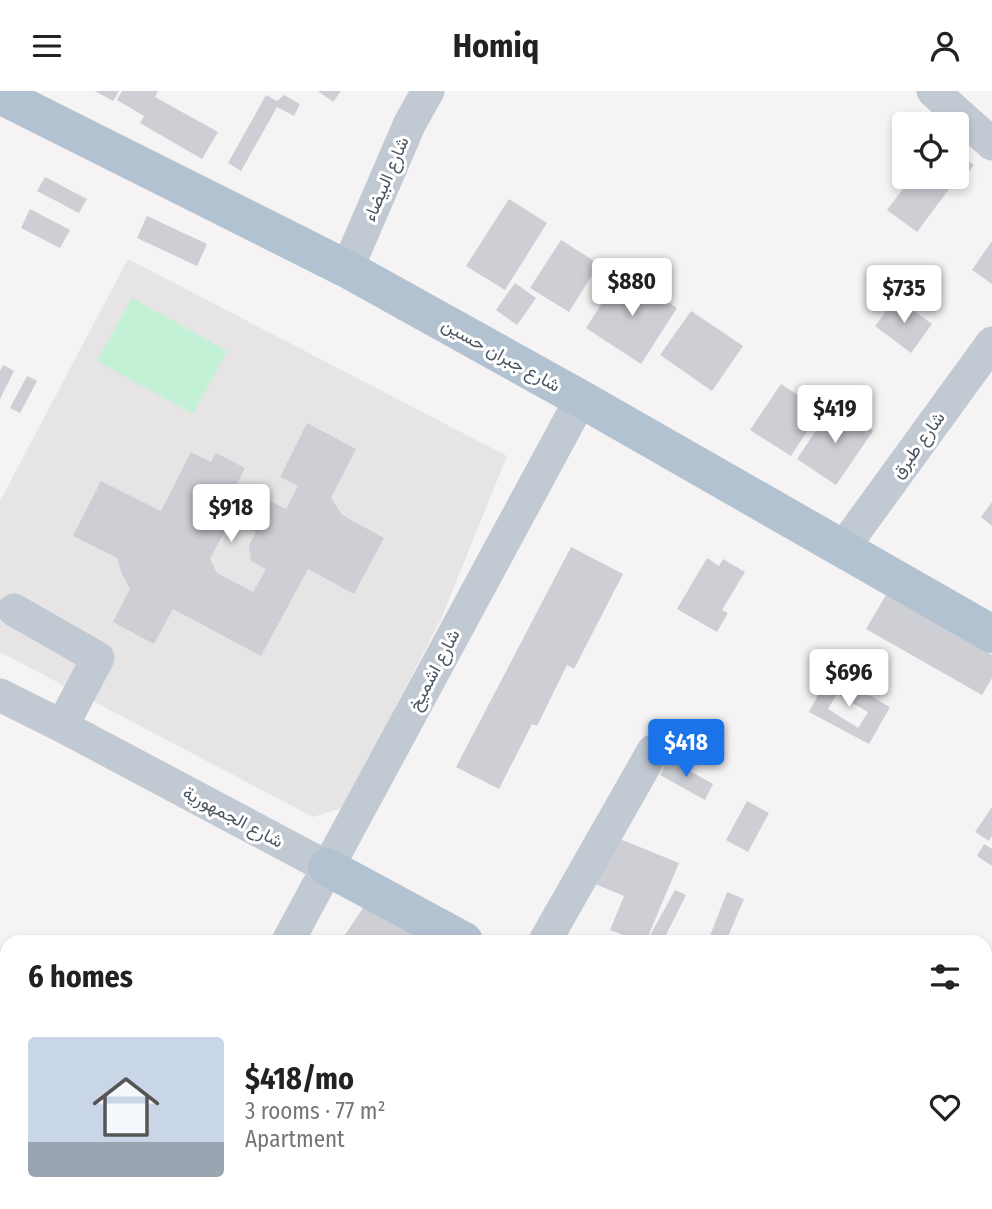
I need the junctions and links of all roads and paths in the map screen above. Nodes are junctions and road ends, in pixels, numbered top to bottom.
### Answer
1 (428, 91) edge
2 (933, 91) edge
3 (0, 95) edge
4 (992, 144) edge
5 (347, 269) junction
6 (992, 343) edge
7 (581, 399) junction
8 (843, 548) junction
9 (14, 610) dead end
10 (992, 633) edge
11 (0, 695) edge
12 (62, 726) junction
13 (653, 751) dead end
14 (327, 867) junction
15 (291, 935) edge
16 (453, 935) edge
17 (548, 935) edge

1 - 5 street, شارع البيضاء
2 - 4 street
3 - 5 main road, شارع جبران حسين
5 - 7 main road, شارع جبران حسين
6 - 8 street, شارع طبرق
7 - 8 main road, شارع جبران حسين
7 - 14 street, شارع اشميخ
8 - 10 main road, شارع جبران حسين
9 - 12 street
11 - 12 street, شارع الجمهورية
12 - 14 street, شارع الجمهورية
13 - 17 street
14 - 15 street, شارع اشميخ
14 - 16 main road, شارع الجمهورية

